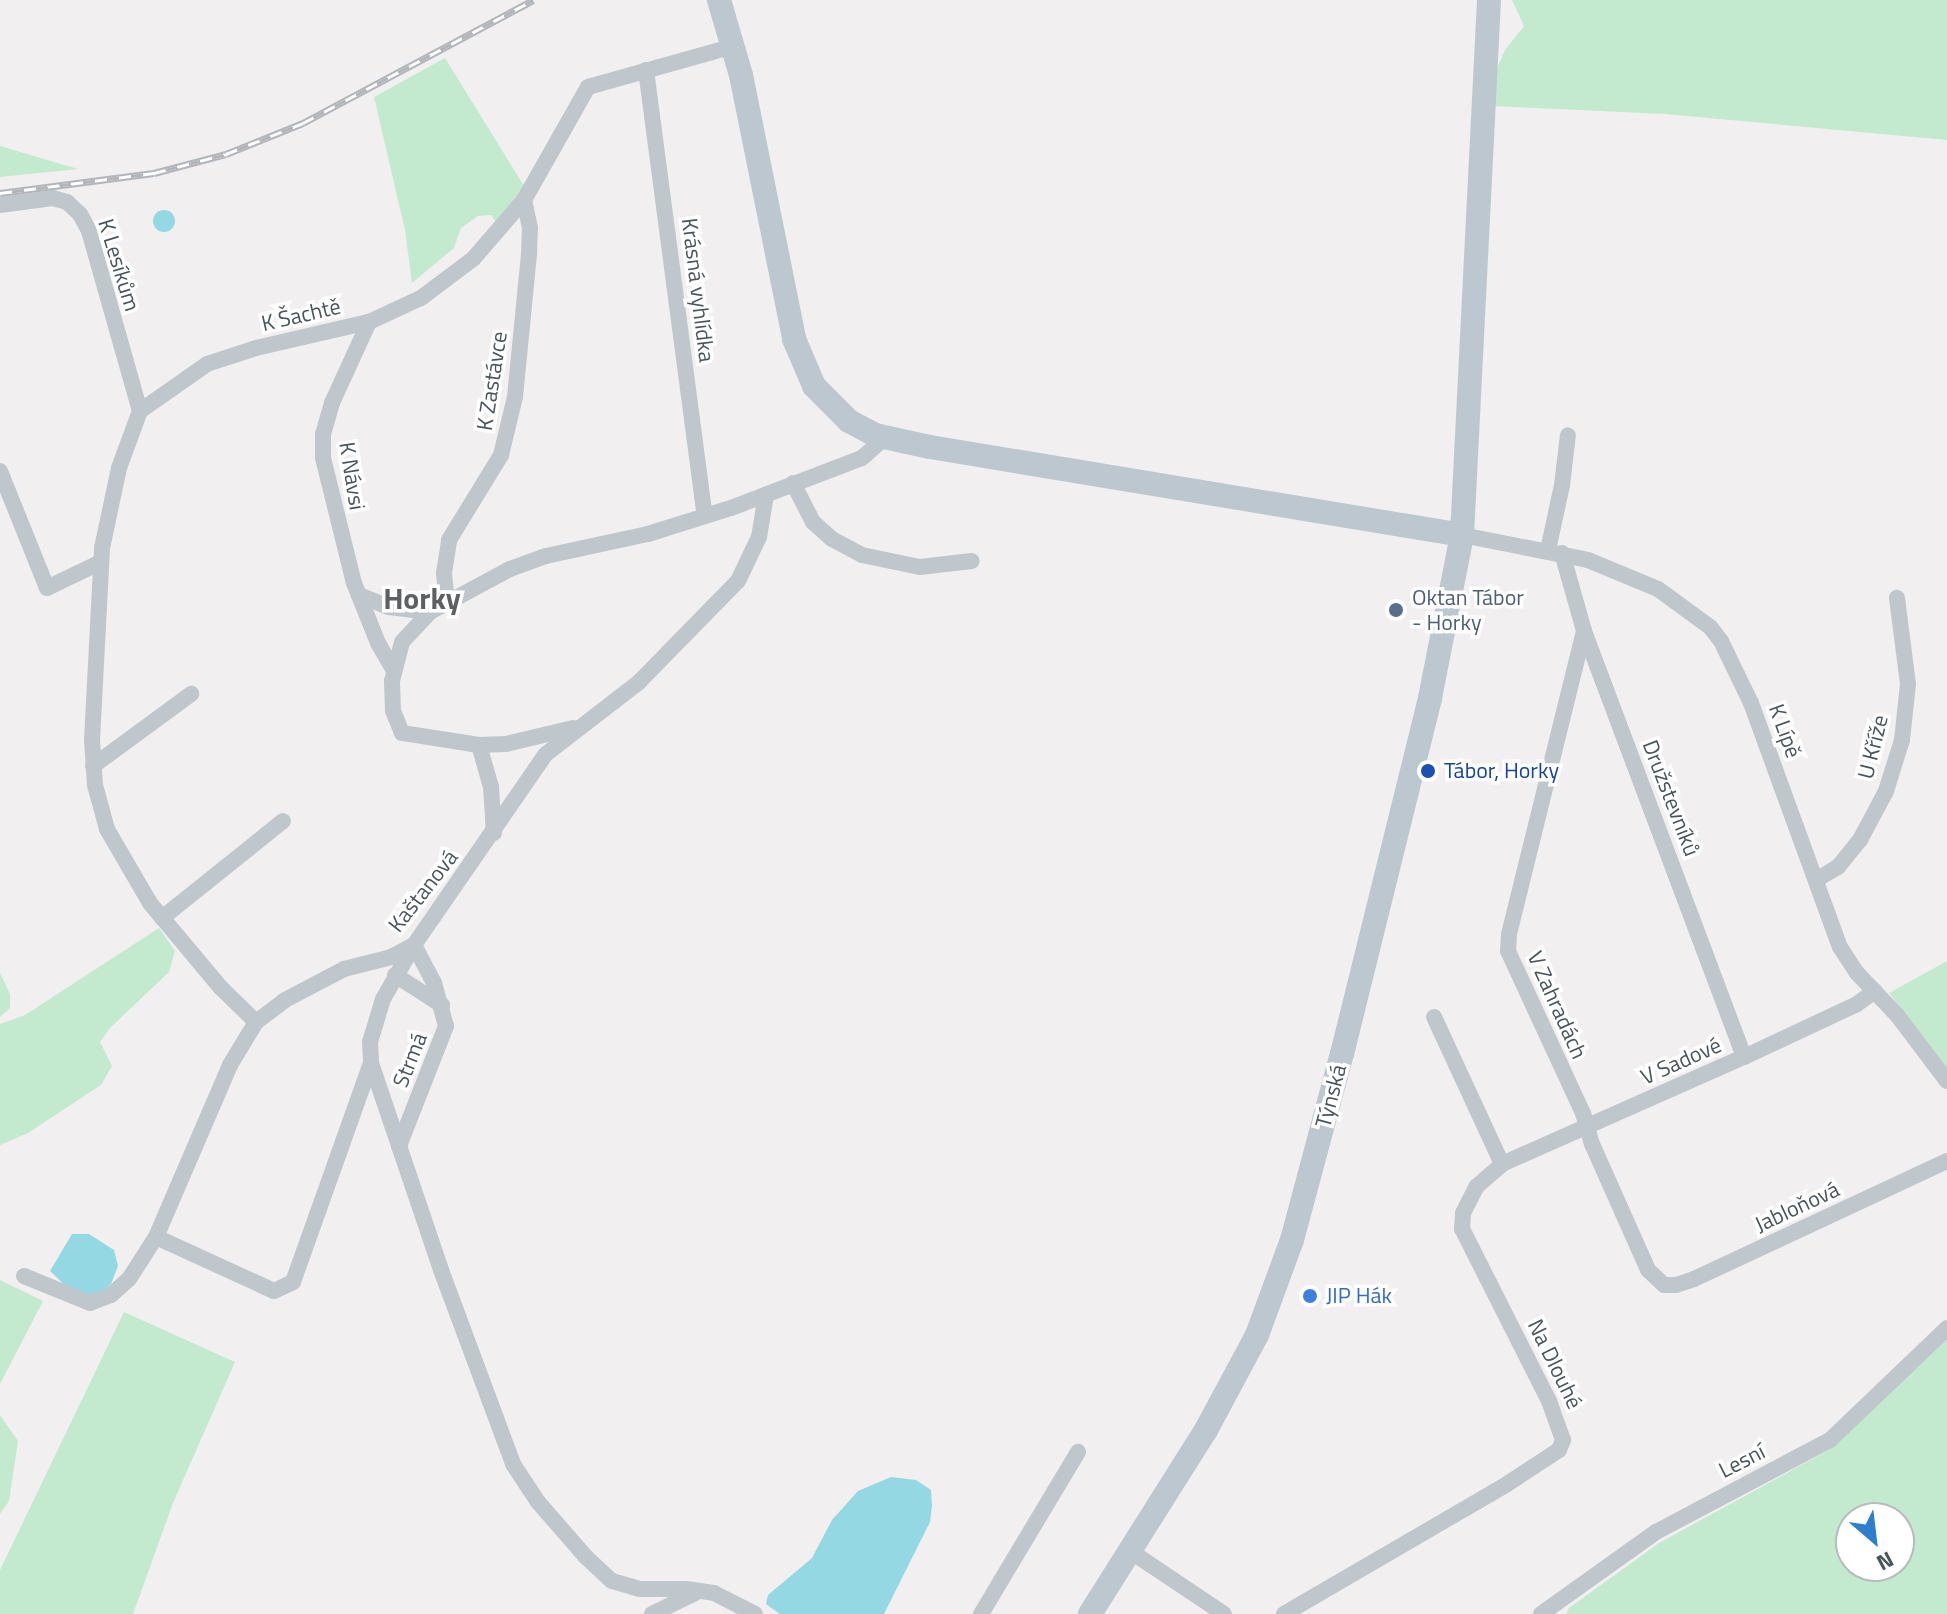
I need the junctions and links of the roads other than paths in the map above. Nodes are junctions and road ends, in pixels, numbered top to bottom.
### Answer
1 (719, 0) edge
2 (1489, 0) edge
3 (734, 46) junction
4 (646, 70) junction
5 (524, 200) junction
6 (0, 205) edge
7 (369, 322) junction
8 (140, 411) junction
9 (1568, 435) dead end
10 (885, 437) junction
11 (0, 471) edge
12 (793, 483) junction
13 (766, 495) junction
14 (705, 516) junction
15 (1462, 535) junction
16 (1555, 552) junction
17 (972, 561) dead end
18 (101, 562) junction
19 (359, 595) junction
20 (1897, 598) dead end
21 (447, 602) junction
22 (430, 612) junction
23 (1584, 631) junction
24 (393, 669) junction
25 (191, 694) dead end
26 (579, 726) junction
27 (479, 745) junction
28 (93, 766) junction
29 (283, 821) dead end
30 (494, 833) junction
31 (1816, 880) junction
32 (162, 918) junction
33 (414, 945) junction
34 (395, 975) junction
35 (1875, 991) junction
36 (442, 1005) junction
37 (1434, 1017) dead end
38 (256, 1022) junction
39 (1744, 1057) junction
40 (371, 1063) junction
41 (1947, 1081) edge
42 (1587, 1126) junction
43 (399, 1146) junction
44 (1947, 1161) edge
45 (1502, 1164) junction
46 (156, 1237) junction
47 (24, 1276) dead end
48 (1664, 1285) joint
49 (1947, 1328) edge
50 (1078, 1452) dead end
51 (1130, 1551) junction
52 (700, 1591) junction
53 (652, 1614) edge
54 (755, 1614) edge
55 (981, 1614) edge
56 (1090, 1614) edge
57 (1224, 1614) edge
58 (1284, 1614) edge
59 (1541, 1614) edge

1 - 3 main road
2 - 15 main road, Týnská
3 - 4 street, K Šachtě
3 - 10 main road
4 - 5 street, K Šachtě
4 - 14 street, Krásná vyhlídka
5 - 7 street, K Šachtě
5 - 21 street, K Zastávce
6 - 8 street, K Lesíkům
7 - 8 street, K Šachtě
7 - 19 street, K Návsi
8 - 18 street
9 - 16 street
10 - 12 street, K Návsi
10 - 15 main road
11 - 18 street
12 - 13 street, K Návsi
12 - 17 street
13 - 14 street, K Návsi
13 - 26 street, Kaštanová
14 - 21 street, K Návsi
15 - 16 street, K Lípě
15 - 51 main road, Týnská
16 - 23 street, Družstevníků
16 - 31 street, K Lípě
18 - 28 street
19 - 22 street
19 - 24 street, K Návsi
20 - 31 street, U Kříže
21 - 22 street, K Návsi
22 - 24 street, K Návsi
23 - 39 street, Družstevníků
23 - 42 street, V Zahradách
24 - 27 street, K Návsi
25 - 28 street
26 - 27 street, K Návsi
26 - 30 street, Kaštanová
27 - 30 street
28 - 32 street
29 - 32 street
30 - 33 street, Kaštanová
31 - 35 street, K Lípě
32 - 38 street
33 - 34 street
33 - 36 street, Strmá
33 - 38 street, Kaštanová
34 - 36 street
34 - 40 street
35 - 39 street, V Sadové
35 - 41 street, K Lípě
36 - 43 street, Strmá
37 - 45 street
38 - 46 street, Kaštanová
39 - 42 street, V Sadové
40 - 43 street
40 - 46 street
42 - 45 street, V Sadové
42 - 48 street, V Zahradách
43 - 52 street
44 - 48 street, Jabloňová
45 - 58 street, Na Dlouhé
46 - 47 street, Kaštanová
49 - 59 street, Lesní
50 - 55 street
51 - 56 main road, Týnská
51 - 57 street
52 - 53 street
52 - 54 street

